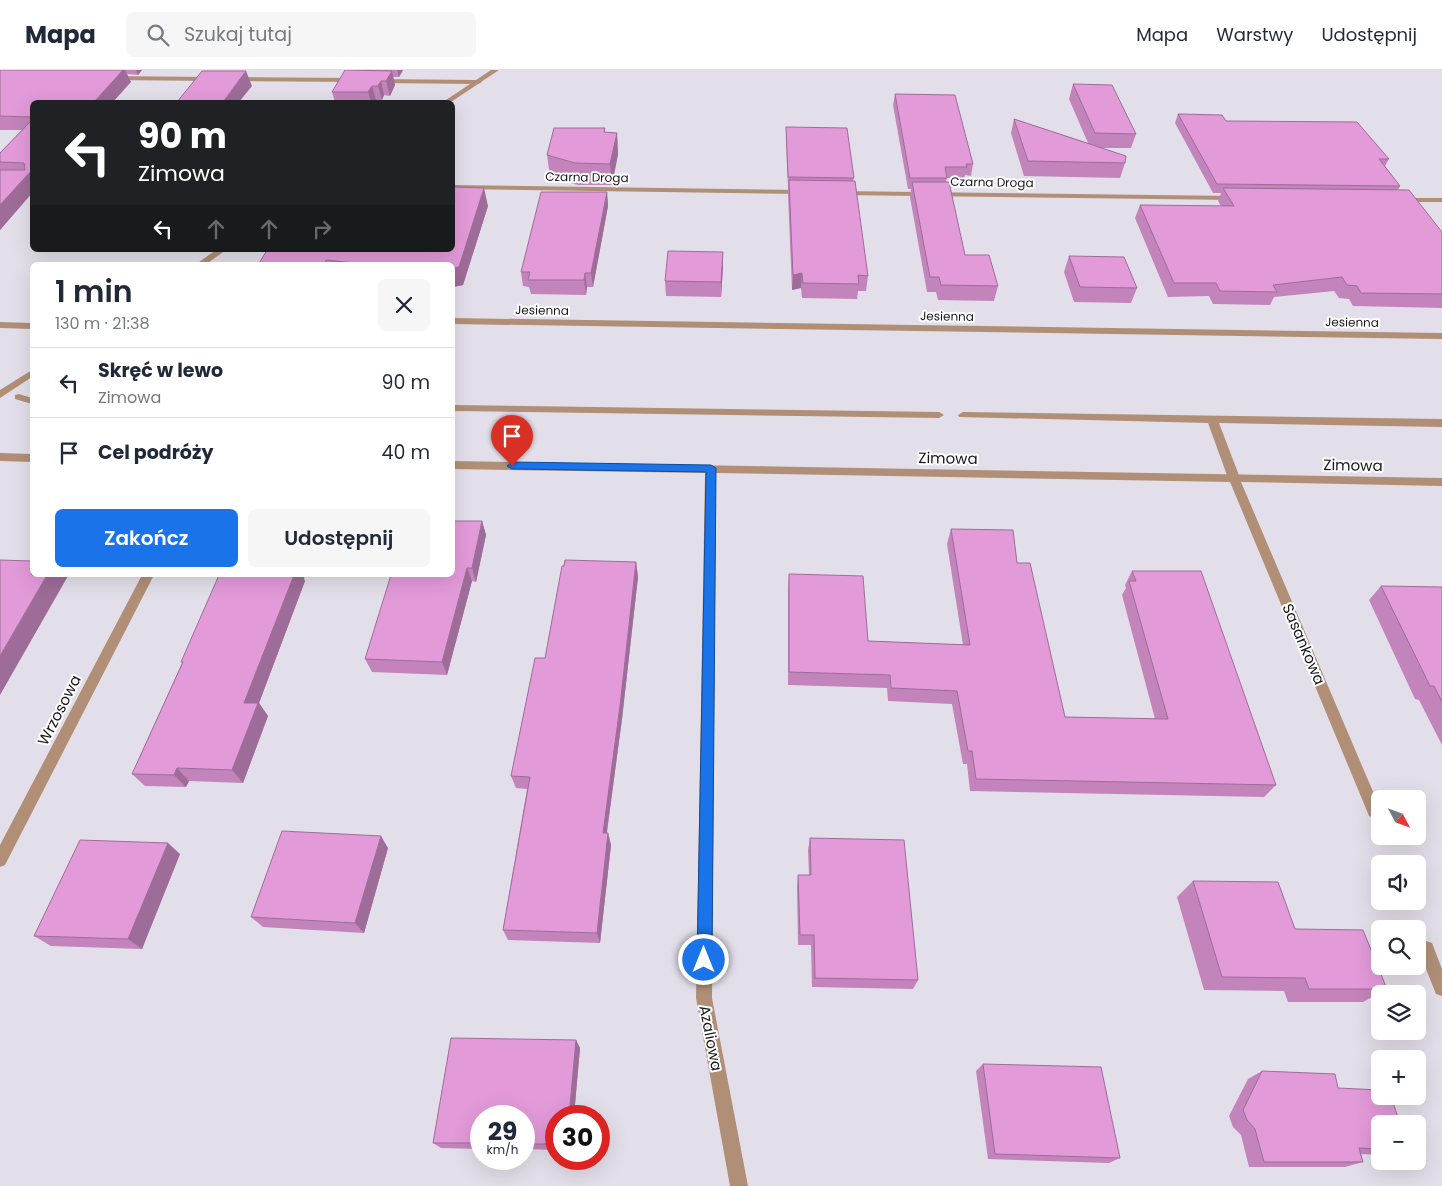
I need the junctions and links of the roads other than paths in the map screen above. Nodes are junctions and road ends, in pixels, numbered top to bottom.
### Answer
1 (496, 70) edge
2 (110, 78) edge
3 (219, 79) edge
4 (229, 79) edge
5 (478, 82) junction
6 (450, 100) edge
7 (455, 188) edge
8 (818, 192) edge
9 (828, 192) edge
10 (1240, 198) edge
11 (1394, 200) edge
12 (1442, 200) edge
13 (219, 252) edge
14 (204, 262) edge
15 (455, 321) edge
16 (0, 325) edge
17 (30, 326) edge
18 (1442, 336) edge
19 (30, 374) edge
20 (0, 395) edge
21 (19, 397) dead end
22 (30, 400) edge
23 (455, 408) edge
24 (939, 415) dead end
25 (963, 415) dead end
26 (1212, 419) junction
27 (1442, 423) edge
28 (0, 457) edge
29 (30, 458) edge
30 (455, 465) edge
31 (711, 468) junction
32 (1234, 478) junction
33 (1442, 482) edge
34 (147, 577) edge
35 (1371, 804) edge
36 (0, 860) edge
37 (1426, 949) dead end
38 (1442, 988) edge
39 (739, 1186) edge

1 - 5 street
2 - 3 street
4 - 5 street
5 - 6 street
7 - 8 street, Czarna Droga
9 - 10 street, Czarna Droga
11 - 12 street
13 - 14 street
15 - 18 street, Jesienna
16 - 17 street
19 - 20 street
21 - 22 street
23 - 24 street
25 - 26 street
26 - 27 street
26 - 32 street, Sasankowa
28 - 29 street
30 - 31 street, Zimowa
31 - 32 street, Zimowa
31 - 39 street, Azaliowa
32 - 33 street, Zimowa
32 - 35 street, Sasankowa
34 - 36 street, Wrzosowa
37 - 38 street

